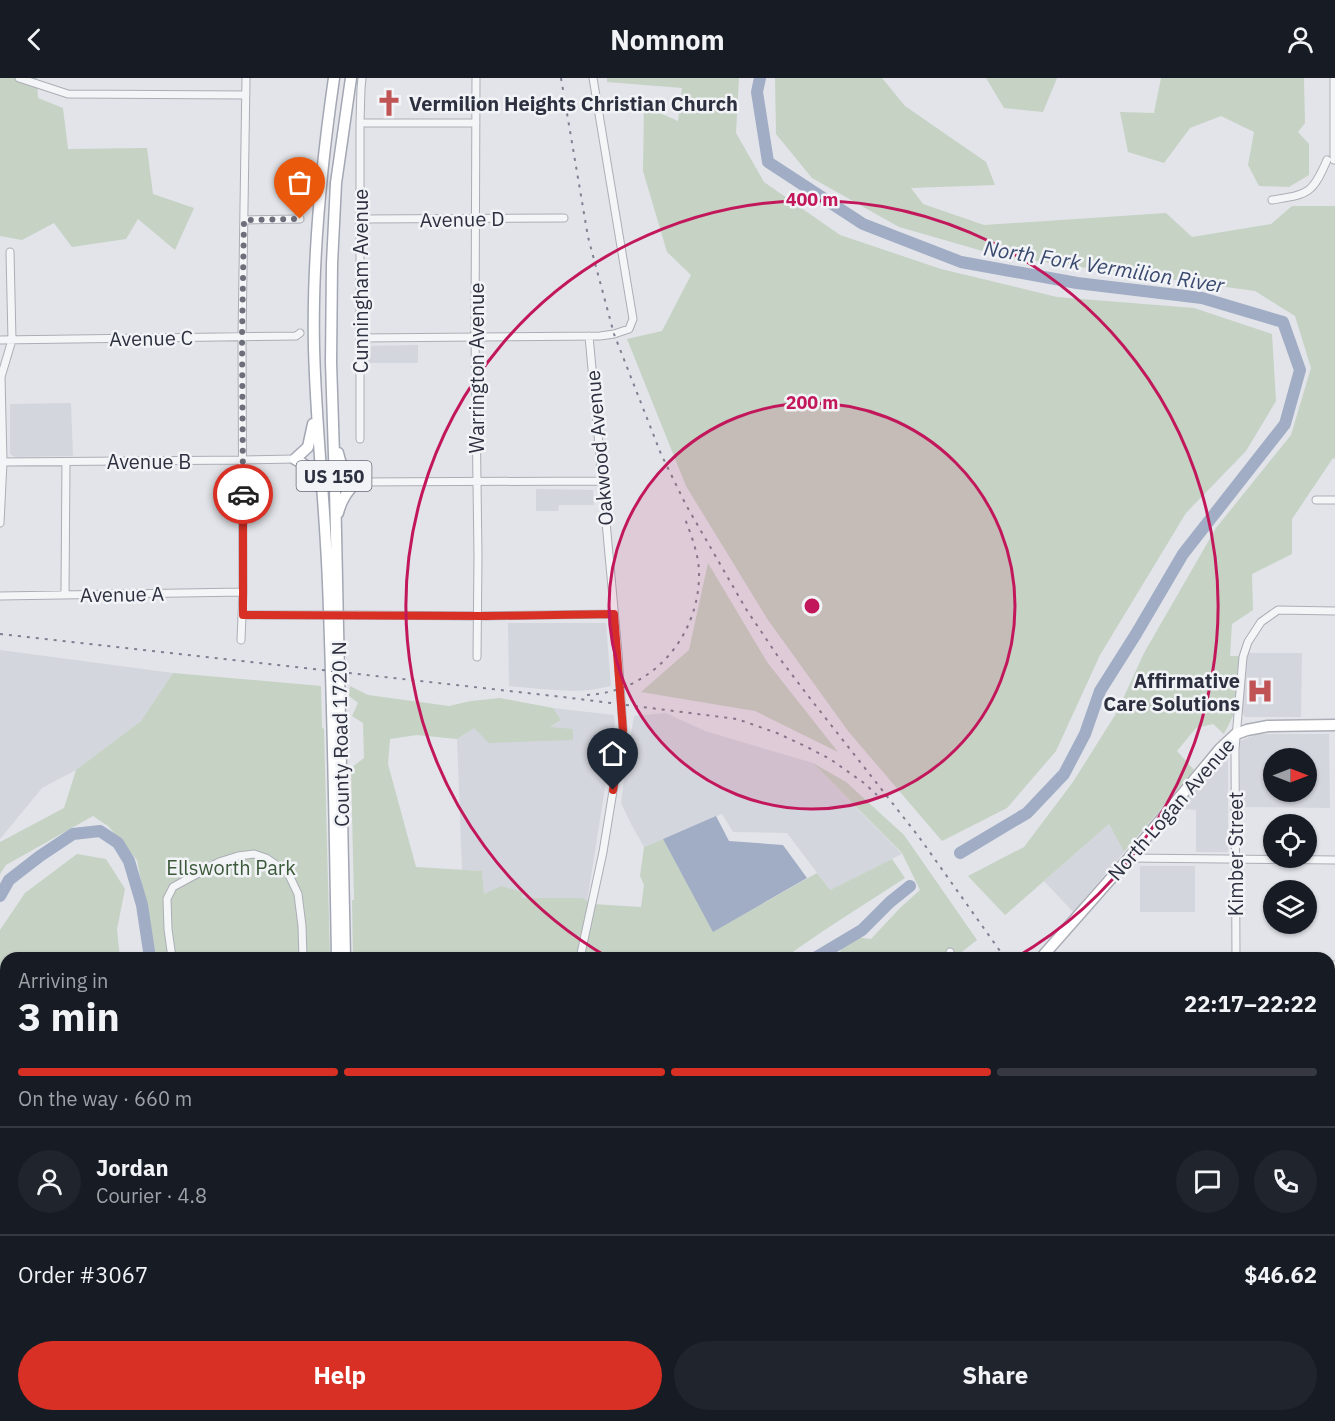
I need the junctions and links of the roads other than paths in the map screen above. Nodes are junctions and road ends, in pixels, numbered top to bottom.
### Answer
1 (19, 78) edge
2 (246, 78) edge
3 (334, 78) edge
4 (351, 78) edge
5 (362, 78) edge
6 (476, 78) edge
7 (593, 78) edge
8 (1334, 78) edge
9 (246, 95) junction
10 (360, 123) junction
11 (476, 123) junction
12 (1318, 160) dead end
13 (1332, 160) edge
14 (1272, 200) dead end
15 (564, 218) dead end
16 (300, 219) dead end
17 (360, 219) junction
18 (475, 219) junction
19 (244, 220) junction
20 (10, 252) dead end
21 (300, 333) dead end
22 (475, 336) junction
23 (589, 336) junction
24 (242, 337) junction
25 (360, 338) junction
26 (0, 340) edge
27 (12, 340) junction
28 (316, 409) junction
29 (332, 423) junction
30 (360, 439) dead end
31 (296, 459) junction
32 (243, 460) junction
33 (3, 462) junction
34 (66, 462) junction
35 (477, 481) junction
36 (602, 481) junction
37 (356, 482) junction
38 (323, 500) junction
39 (1316, 500) dead end
40 (1335, 500) edge
41 (0, 523) edge
42 (335, 523) junction
43 (243, 592) junction
44 (65, 594) junction
45 (0, 596) edge
46 (1335, 610) edge
47 (614, 614) junction
48 (243, 615) junction
49 (478, 616) junction
50 (241, 640) dead end
51 (477, 657) dead end
52 (1335, 725) edge
53 (1236, 734) junction
54 (1129, 858) junction
55 (1234, 859) junction
56 (1335, 860) edge
57 (171, 952) edge
58 (303, 952) edge
59 (338, 952) edge
60 (345, 952) edge
61 (581, 952) edge
62 (1046, 952) edge
63 (1236, 952) edge

1 - 9 street
2 - 9 street
3 - 28 main road, US 150
4 - 29 main road, County Road 1720 N / US 150
5 - 10 street, Cunningham Avenue
6 - 11 street, Warrington Avenue
7 - 23 street
8 - 13 street
9 - 19 street
10 - 11 street
10 - 17 street, Cunningham Avenue
11 - 18 street, Warrington Avenue
12 - 13 street
13 - 14 street
15 - 18 street, Avenue D
16 - 19 street
17 - 18 street, Avenue D
17 - 25 street, Cunningham Avenue
18 - 22 street, Warrington Avenue
19 - 24 street
20 - 27 street
21 - 24 street, Avenue C
22 - 23 street
22 - 25 street
22 - 35 street, Warrington Avenue
23 - 36 street, Oakwood Avenue
24 - 27 street, Avenue C
24 - 32 street
25 - 30 street, Cunningham Avenue
26 - 27 street, Avenue C
27 - 33 street
28 - 31 main road
28 - 38 main road, US 150
29 - 37 main road
29 - 42 main road, County Road 1720 N / US 150
31 - 32 street, Avenue B
31 - 38 main road
32 - 34 street, Avenue B
32 - 43 street
33 - 34 street, Avenue B
33 - 41 street
34 - 44 street
35 - 36 street
35 - 37 street
35 - 49 street, Warrington Avenue
36 - 47 street, Oakwood Avenue
37 - 42 main road
38 - 59 main road, County Road 1720 N / US 150
39 - 40 street
42 - 60 main road, County Road 1720 N / US 150
43 - 44 street, Avenue A
43 - 48 street
44 - 45 street, Avenue A
46 - 53 street, Kimber Street
47 - 49 street
47 - 61 street, Oakwood Avenue
48 - 49 street, bridge
48 - 50 street
49 - 51 street, Warrington Avenue
52 - 53 main road, North Logan Avenue
53 - 54 main road, North Logan Avenue
53 - 55 street, Kimber Street
54 - 55 street
54 - 62 main road, North Logan Avenue
55 - 56 street
55 - 63 street, Kimber Street
57 - 58 street

